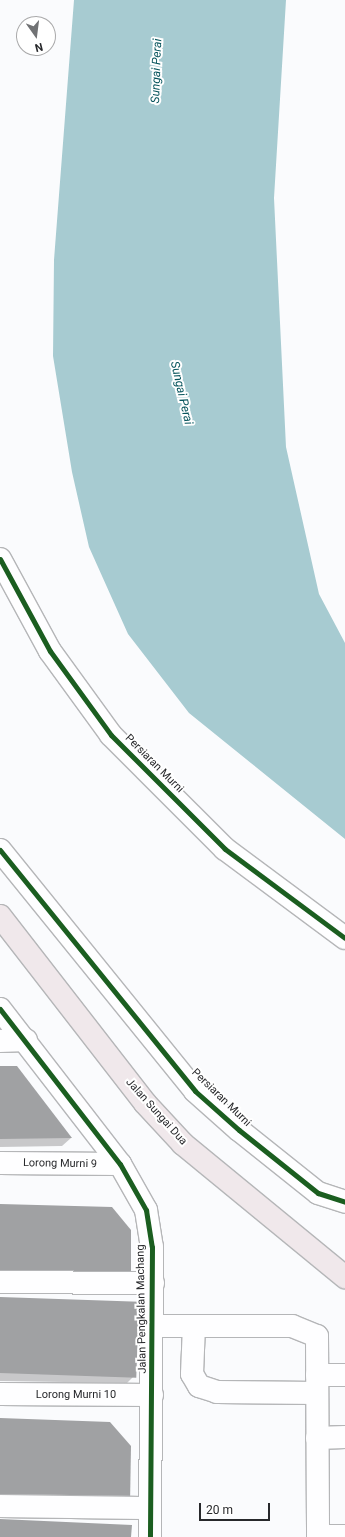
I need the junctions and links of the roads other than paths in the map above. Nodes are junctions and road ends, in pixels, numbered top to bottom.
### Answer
1 (0, 559) edge
2 (0, 850) edge
3 (0, 916) edge
4 (345, 938) edge
5 (0, 1009) edge
6 (26, 1040) junction
7 (0, 1041) edge
8 (0, 1163) edge
9 (120, 1164) junction
10 (345, 1202) edge
11 (345, 1277) edge
12 (0, 1282) edge
13 (152, 1283) junction
14 (153, 1326) junction
15 (194, 1326) junction
16 (345, 1375) edge
17 (317, 1384) junction
18 (0, 1394) edge
19 (152, 1395) junction
20 (345, 1437) edge
21 (318, 1438) junction
22 (0, 1506) edge
23 (149, 1508) junction
24 (318, 1536) edge
25 (345, 1536) edge
26 (150, 1537) edge

1 - 4 street, Persiaran Murni
2 - 10 street, Persiaran Murni
3 - 11 main road, Jalan Sungai Dua
5 - 6 street, Jalan Pengkalan Machang
6 - 7 street
6 - 9 street, Jalan Pengkalan Machang
8 - 9 street, Lorong Murni 9
9 - 13 street, Jalan Pengkalan Machang
12 - 13 street
13 - 14 street, Jalan Pengkalan Machang
14 - 15 street
14 - 19 street, Jalan Pengkalan Machang
15 - 17 street
15 - 17 street
16 - 17 street
17 - 21 street
18 - 19 street, Lorong Murni 10
19 - 23 street, Jalan Pengkalan Machang
20 - 21 street
21 - 24 street
22 - 23 street
23 - 26 street, Jalan Pengkalan Machang
24 - 25 street

